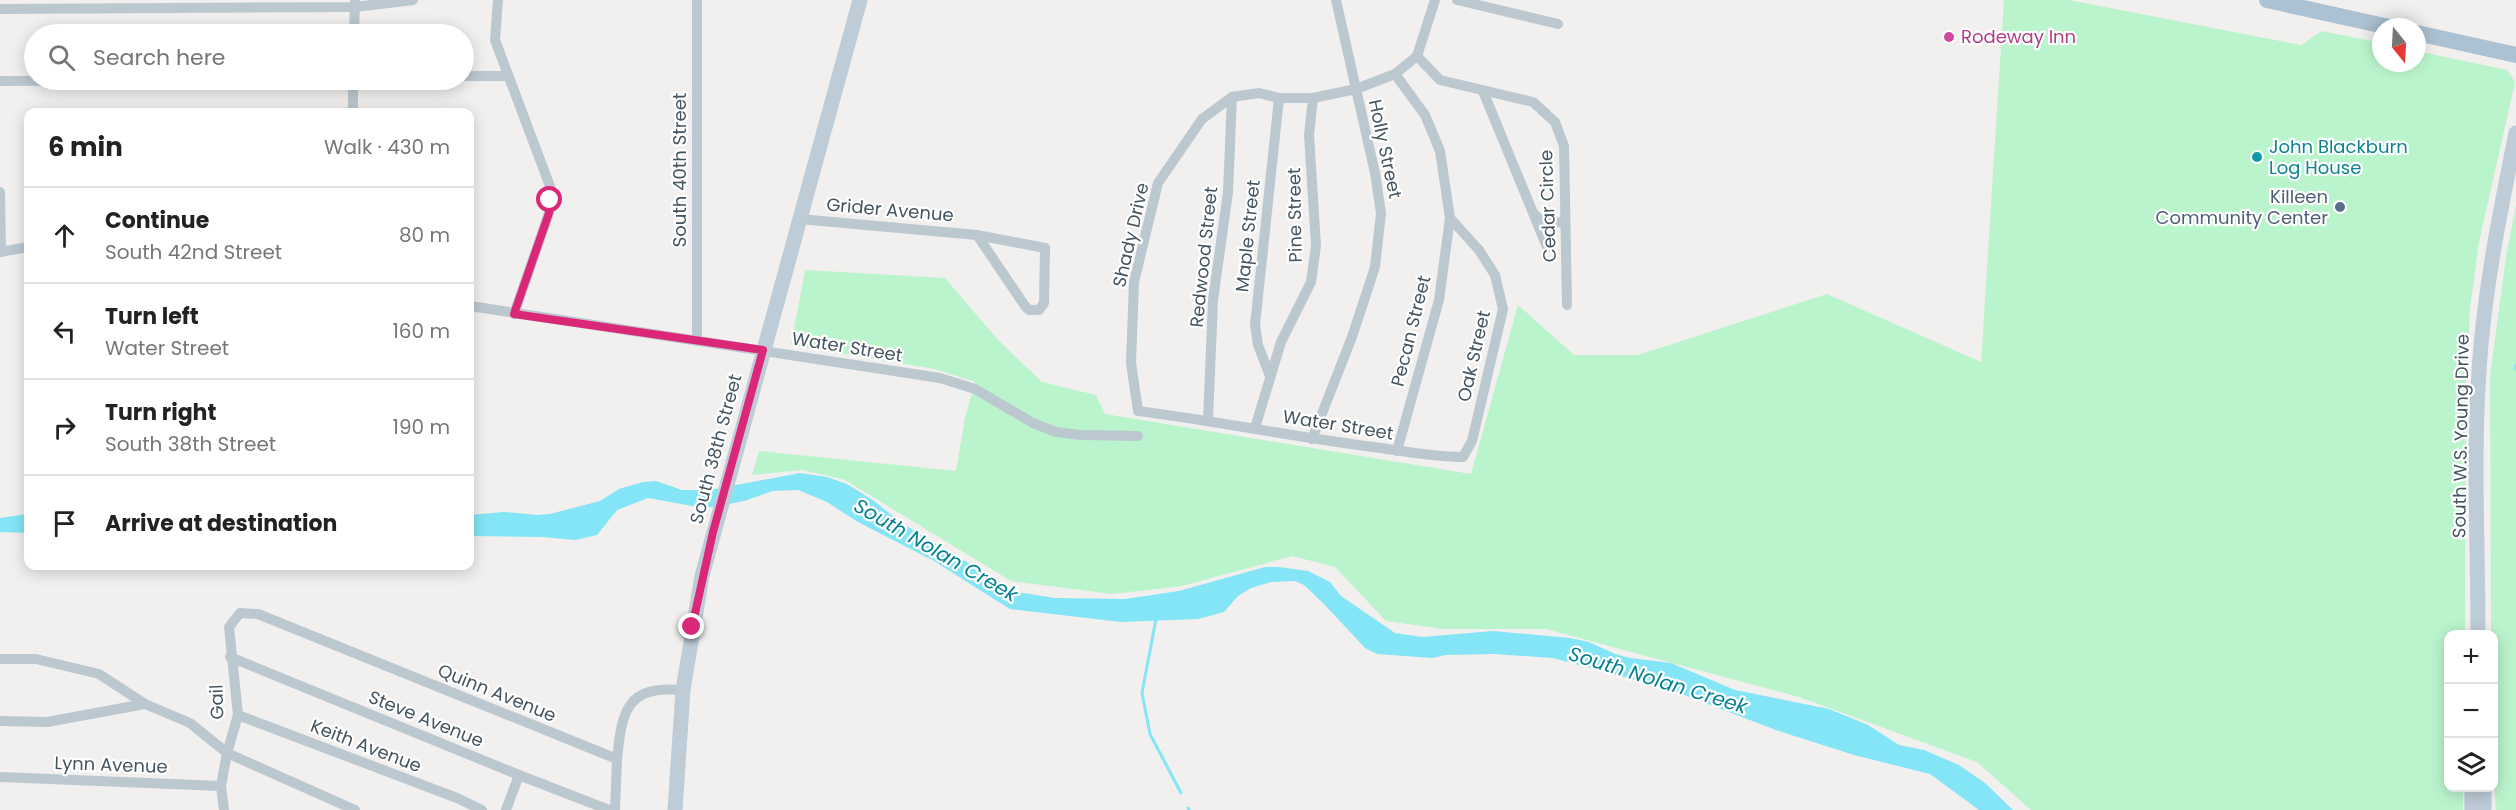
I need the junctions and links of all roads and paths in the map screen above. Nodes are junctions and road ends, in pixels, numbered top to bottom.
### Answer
1 (413, 0) edge
2 (498, 0) edge
3 (697, 0) edge
4 (860, 0) edge
5 (1336, 0) edge
6 (1435, 0) edge
7 (1457, 0) edge
8 (2267, 0) edge
9 (355, 3) edge
10 (0, 9) edge
11 (2372, 23) edge
12 (354, 24) edge
13 (1558, 24) dead end
14 (2426, 35) edge
15 (2516, 55) edge
16 (1417, 56) junction
17 (1395, 74) junction
18 (474, 76) edge
19 (508, 76) junction
20 (0, 81) edge
21 (24, 81) edge
22 (1356, 89) junction
23 (353, 90) edge
24 (1483, 91) junction
25 (1232, 98) junction
26 (1279, 98) junction
27 (1313, 98) junction
28 (353, 108) edge
29 (2516, 134) edge
30 (0, 192) edge
31 (1533, 213) junction
32 (1450, 218) junction
33 (799, 219) junction
34 (1565, 222) junction
35 (977, 235) junction
36 (1547, 247) dead end
37 (24, 248) edge
38 (0, 252) edge
39 (1567, 305) dead end
40 (474, 307) edge
41 (514, 314) junction
42 (697, 341) junction
43 (763, 350) junction
44 (1270, 376) junction
45 (1138, 411) joint
46 (1208, 420) junction
47 (1255, 428) junction
48 (1138, 436) dead end
49 (1312, 439) junction
50 (1397, 451) junction
51 (1463, 457) joint
52 (258, 614) joint
53 (2478, 630) edge
54 (230, 657) junction
55 (0, 659) edge
56 (683, 690) junction
57 (145, 704) junction
58 (238, 715) junction
59 (0, 721) edge
60 (227, 753) junction
61 (617, 759) junction
62 (519, 775) junction
63 (0, 777) edge
64 (221, 786) junction
65 (2472, 792) edge
66 (2484, 792) edge
67 (224, 810) edge
68 (354, 810) edge
69 (482, 810) edge
70 (506, 810) edge
71 (609, 810) edge
72 (615, 810) edge
73 (675, 810) edge
74 (2472, 810) edge
75 (2484, 810) edge

1 - 9 street
2 - 19 street
3 - 42 street, South 40th Street
4 - 33 main road, South 38th Street
5 - 22 street, Holly Street
6 - 16 street
7 - 13 street
8 - 11 main road
9 - 10 street
9 - 12 street
14 - 15 main road
16 - 17 street, Shady Drive
16 - 24 street, Cedar Circle
17 - 22 street, Shady Drive
17 - 32 street
18 - 19 street
19 - 41 street
20 - 21 street
22 - 27 street, Shady Drive
22 - 49 street, Holly Street
23 - 28 street
24 - 31 street
24 - 34 street, Cedar Circle
25 - 26 street, Shady Drive
25 - 45 street, Shady Drive
25 - 46 street, Redwood Street
26 - 27 street, Shady Drive
26 - 44 street, Maple Street
27 - 44 street, Pine Street
29 - 53 main road, South W.S. Young Drive
30 - 38 street
31 - 34 street
31 - 36 street
32 - 50 street, Pecan Street
32 - 51 street, Oak Street
33 - 35 street, Grider Avenue
33 - 43 main road, South 38th Street
34 - 39 street, Cedar Circle
35 - 35 street, Grider Avenue
37 - 38 street
40 - 41 street, Water Street
41 - 42 street, Water Street
42 - 43 street, Water Street
43 - 48 street, Water Street
43 - 56 main road, South 38th Street
44 - 47 street, Pine Street
45 - 46 street, Water Street
46 - 47 street, Water Street
47 - 49 street, Water Street
49 - 50 street, Water Street
50 - 51 street, Water Street
52 - 54 street, Gail
52 - 61 street, Quinn Avenue
54 - 58 street, Gail
54 - 62 street, Steve Avenue
55 - 57 street
56 - 61 street
56 - 73 main road, South 38th Street
57 - 59 street
57 - 60 street
58 - 60 street, Gail
58 - 69 street, Keith Avenue
60 - 64 street, Gail
60 - 68 street
61 - 72 street
62 - 70 street
62 - 71 street, Steve Avenue
63 - 64 street, Lynn Avenue
64 - 67 street, Gail
65 - 74 main road
66 - 75 main road

